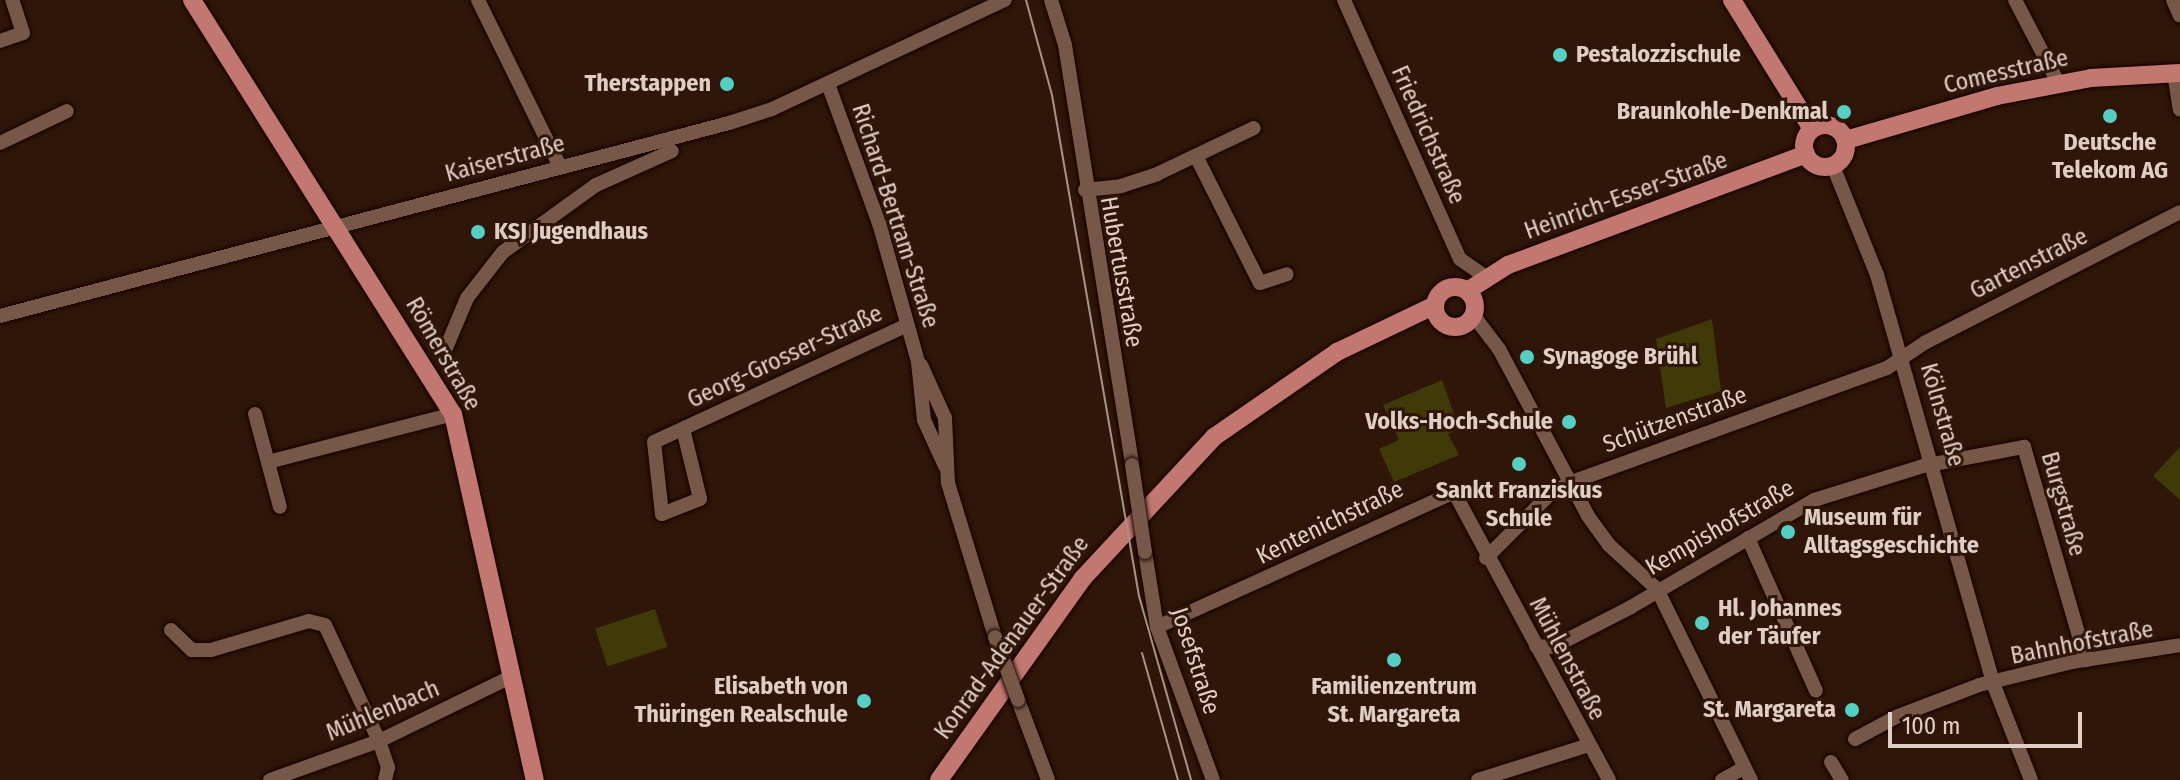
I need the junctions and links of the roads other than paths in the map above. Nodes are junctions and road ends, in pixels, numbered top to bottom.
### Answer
1 (12, 0) edge
2 (192, 0) edge
3 (478, 0) edge
4 (1005, 0) edge
5 (1051, 0) edge
6 (1344, 0) edge
7 (1732, 0) edge
8 (2015, 0) edge
9 (2173, 0) edge
10 (2180, 16) edge
11 (0, 41) edge
12 (2177, 73) edge
13 (828, 84) junction
14 (2059, 84) junction
15 (2180, 110) edge
16 (67, 111) dead end
17 (1254, 128) dead end
18 (1812, 129) junction
19 (1846, 140) junction
20 (0, 143) edge
21 (672, 151) dead end
22 (1806, 154) junction
23 (1196, 156) junction
24 (587, 160) junction
25 (1833, 166) junction
26 (560, 167) junction
27 (596, 185) junction
28 (1085, 190) junction
29 (2180, 212) edge
30 (336, 226) junction
31 (1287, 274) dead end
32 (1486, 277) junction
33 (1467, 291) junction
34 (1435, 305) junction
35 (1473, 315) junction
36 (0, 316) edge
37 (907, 325) junction
38 (446, 348) dead end
39 (1901, 359) junction
40 (255, 414) dead end
41 (453, 414) junction
42 (683, 429) junction
43 (268, 462) junction
44 (1935, 466) junction
45 (1569, 483) junction
46 (280, 507) dead end
47 (1748, 538) junction
48 (1145, 552) joint
49 (1486, 558) junction
50 (1657, 589) junction
51 (1157, 627) junction
52 (171, 630) dead end
53 (2180, 645) edge
54 (1536, 646) junction
55 (2086, 660) junction
56 (511, 677) junction
57 (1993, 683) junction
58 (1816, 691) dead end
59 (1855, 739) dead end
60 (379, 741) junction
61 (1589, 745) junction
62 (1747, 770) edge
63 (270, 780) edge
64 (385, 780) edge
65 (535, 780) edge
66 (939, 780) edge
67 (1048, 780) edge
68 (1213, 780) edge
69 (1478, 780) edge
70 (1609, 780) edge
71 (1722, 780) edge
72 (2031, 780) edge

1 - 11 street
2 - 30 main road, Römerstraße
3 - 26 street
4 - 13 street, Kaiserstraße
5 - 28 street, Hubertusstraße
6 - 32 street, Friedrichstraße
7 - 18 main road
8 - 14 street
9 - 10 street
12 - 14 main road, Comesstraße
12 - 15 street
13 - 24 street, Kaiserstraße
13 - 37 street, Richard-Bertram-Straße
14 - 19 main road, Comesstraße
16 - 20 street
17 - 23 street
18 - 19 main road
18 - 22 main road
19 - 25 main road
21 - 27 street
22 - 25 main road
22 - 32 main road, Heinrich-Esser-Straße
23 - 28 street
23 - 31 street
24 - 26 street, Kaiserstraße
24 - 27 street
25 - 39 street, Kölnstraße
26 - 30 street, Kaiserstraße
27 - 38 street
28 - 48 street, Hubertusstraße, bridge
29 - 39 street, Gartenstraße
30 - 36 street, Kaiserstraße
30 - 41 main road, Römerstraße
32 - 33 main road, Heinrich-Esser-Straße
33 - 34 main road
33 - 35 main road
34 - 35 main road
34 - 66 main road, Konrad-Adenauer-Straße
35 - 45 street
37 - 42 street, Georg-Grosser-Straße
37 - 67 street, Richard-Bertram-Straße, bridge
39 - 44 street, Kölnstraße
39 - 45 street, Schützenstraße
40 - 43 street
41 - 43 street
41 - 56 main road, Römerstraße
42 - 42 street, Georg-Grosser-Straße
43 - 46 street
44 - 47 street, Kempishofstraße
44 - 55 street, Burgstraße
44 - 57 street, Kölnstraße
45 - 49 street, Schützenstraße
45 - 50 street
47 - 50 street, Kempishofstraße
47 - 58 street
48 - 51 street, Josefstraße
49 - 51 street, Kentenichstraße
49 - 54 street, Mühlenstraße
50 - 54 street, Kempishofstraße
50 - 62 street
51 - 68 street, Josefstraße
52 - 60 street
53 - 55 street, Bahnhofstraße
54 - 61 street, Mühlenstraße
55 - 57 street, Bahnhofstraße
56 - 60 street, Mühlenbach
56 - 65 main road, Römerstraße
57 - 59 street, Bahnhofstraße
57 - 72 street, Kölnstraße
60 - 63 street, Mühlenbach
60 - 64 street
61 - 69 street
61 - 70 street, Mühlenstraße
62 - 71 street

